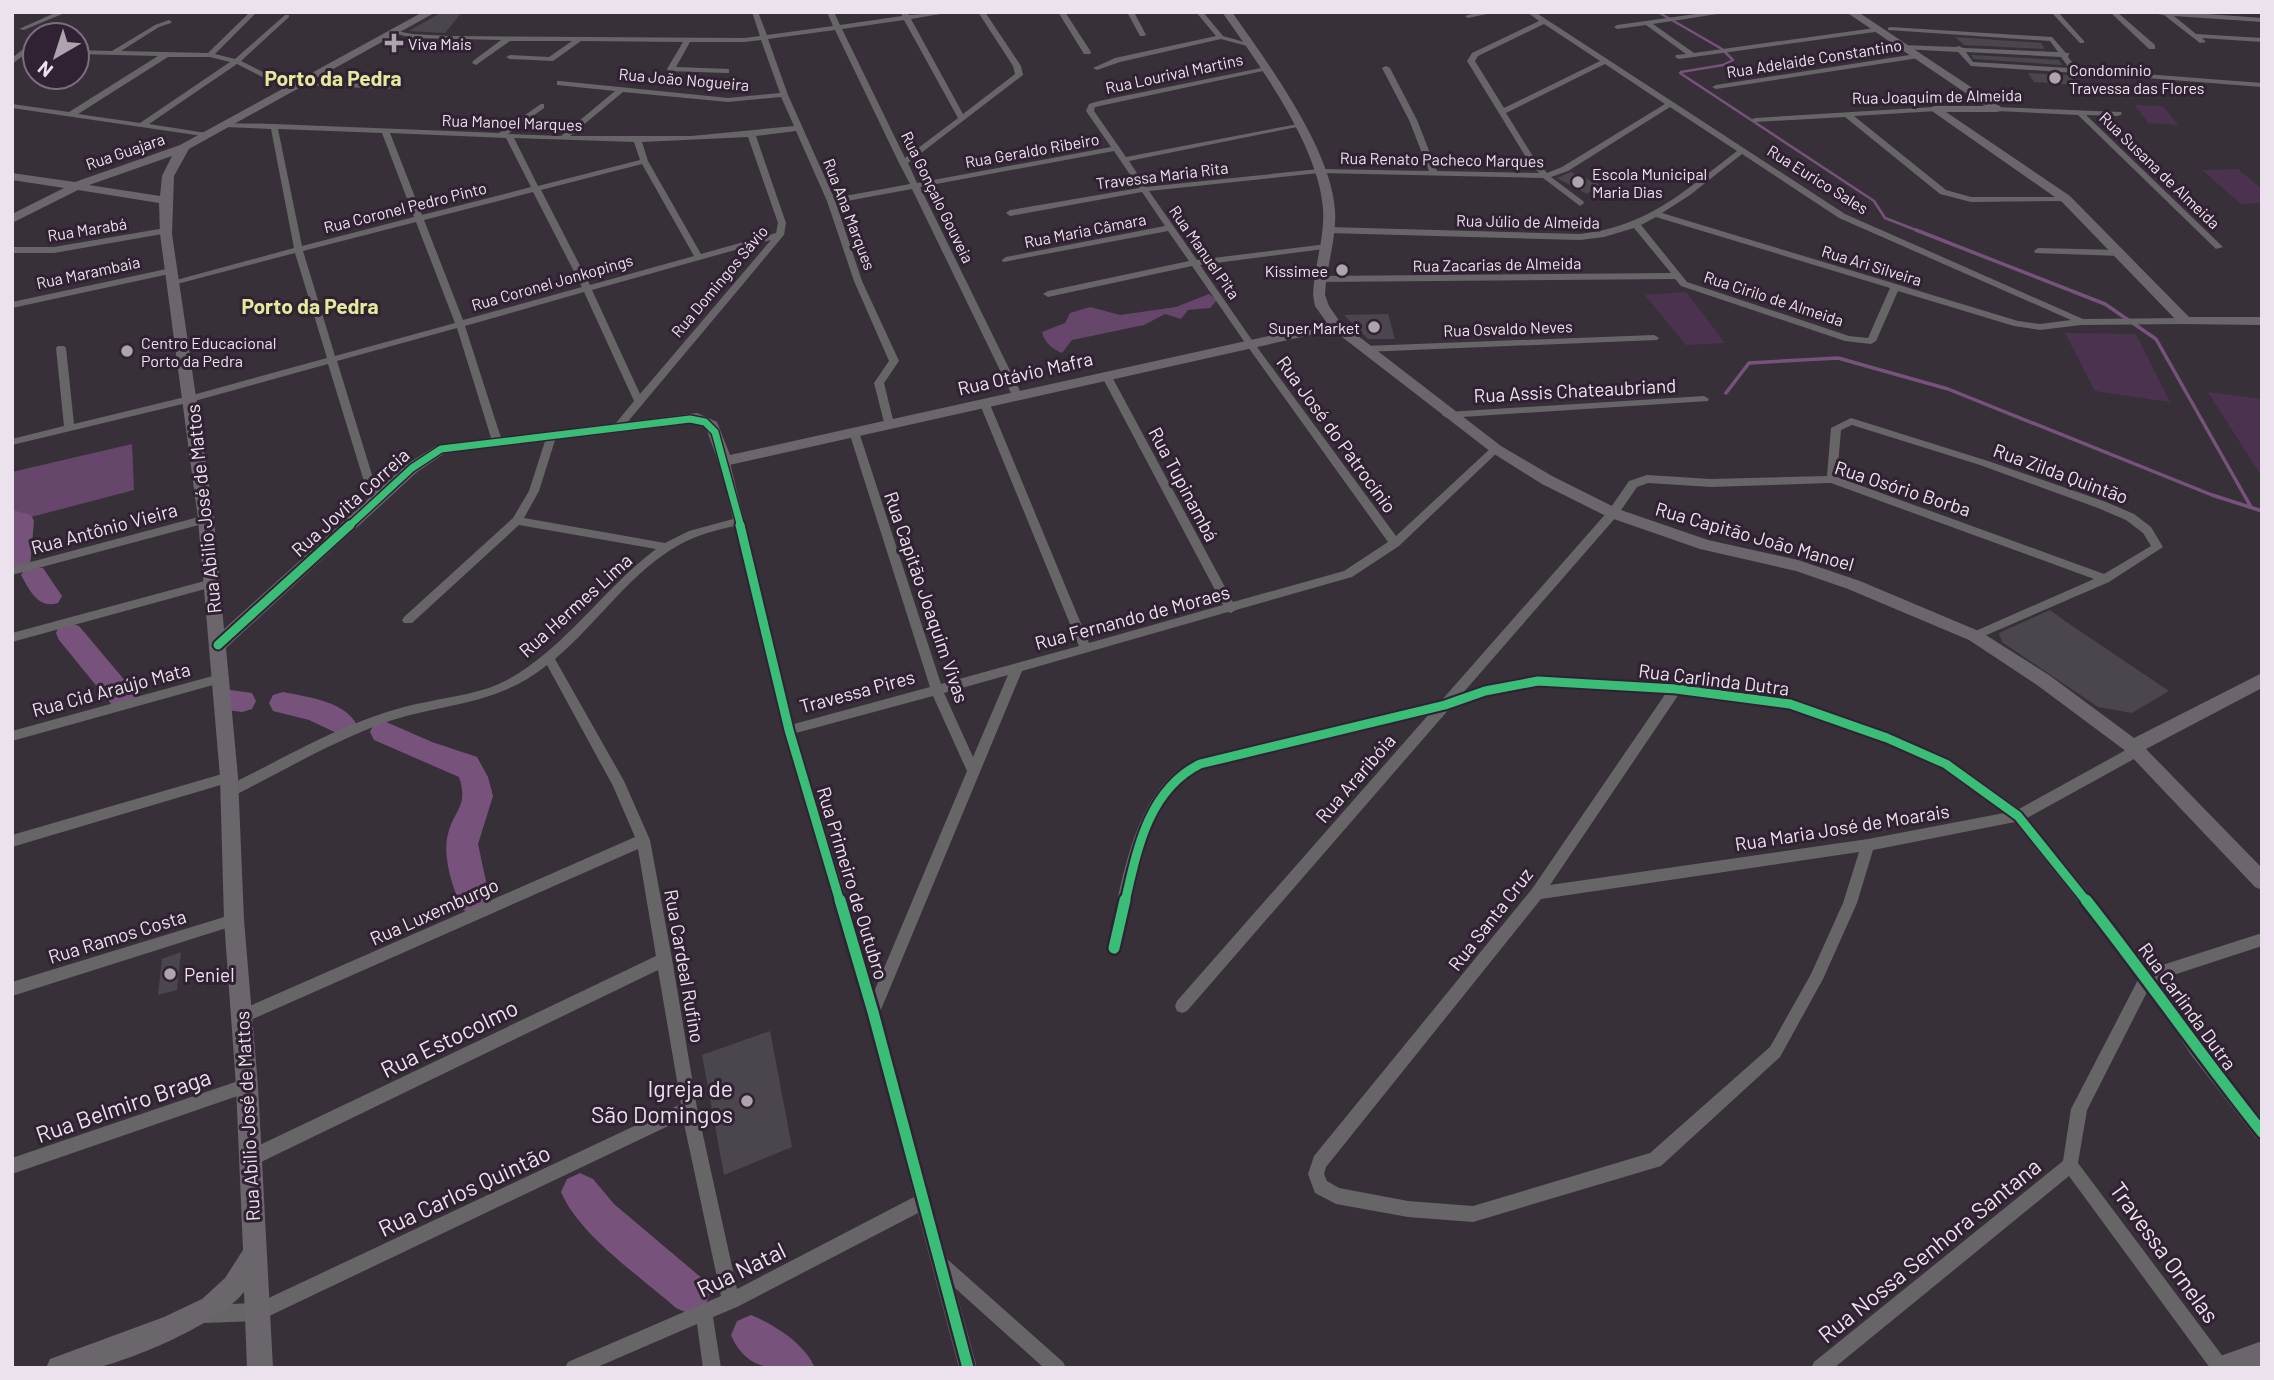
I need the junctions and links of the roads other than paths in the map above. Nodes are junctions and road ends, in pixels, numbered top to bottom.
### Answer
1 (64, 12) edge
2 (254, 12) edge
3 (431, 12) edge
4 (755, 12) edge
5 (830, 12) edge
6 (949, 12) edge
7 (982, 12) edge
8 (1061, 12) edge
9 (1130, 12) edge
10 (1199, 12) edge
11 (1227, 12) edge
12 (1493, 12) edge
13 (1530, 12) edge
14 (1727, 12) edge
15 (1852, 12) edge
16 (2054, 12) edge
17 (2113, 12) edge
18 (2148, 12) edge
19 (2166, 13) edge
20 (906, 15) edge
21 (286, 16) dead end
22 (1468, 16) dead end
23 (2262, 20) edge
24 (42, 21) edge
25 (169, 22) dead end
26 (1542, 22) junction
27 (1647, 23) junction
28 (1617, 27) dead end
29 (839, 28) junction
30 (1891, 29) dead end
31 (1875, 30) junction
32 (397, 33) junction
33 (1142, 35) dead end
34 (1221, 37) junction
35 (509, 38) junction
36 (581, 38) junction
37 (688, 39) junction
38 (764, 39) junction
39 (2262, 40) edge
40 (2082, 42) dead end
41 (1247, 44) junction
42 (1902, 47) junction
43 (2152, 47) dead end
44 (1959, 48) junction
45 (1087, 52) dead end
46 (91, 53) edge
47 (111, 54) junction
48 (166, 54) junction
49 (1691, 54) junction
50 (210, 55) junction
51 (2066, 55) junction
52 (1916, 56) junction
53 (510, 57) dead end
54 (1679, 57) dead end
55 (237, 61) junction
56 (1604, 62) junction
57 (476, 63) dead end
58 (1097, 68) dead end
59 (1386, 68) dead end
60 (1263, 69) junction
61 (726, 71) dead end
62 (2095, 72) dead end
63 (560, 83) dead end
64 (295, 85) junction
65 (2262, 85) edge
66 (388, 87) dead end
67 (1716, 87) dead end
68 (622, 89) junction
69 (783, 95) junction
70 (1671, 104) junction
71 (12, 106) edge
72 (541, 106) dead end
73 (1092, 106) joint
74 (1934, 109) junction
75 (1997, 109) junction
76 (1502, 112) junction
77 (1845, 113) junction
78 (70, 114) junction
79 (2081, 114) junction
80 (2118, 114) dead end
81 (961, 117) junction
82 (1755, 120) dead end
83 (142, 125) junction
84 (224, 125) junction
85 (274, 126) junction
86 (1298, 126) junction
87 (798, 128) junction
88 (385, 131) junction
89 (206, 135) junction
90 (505, 136) junction
91 (752, 136) junction
92 (563, 138) junction
93 (637, 139) junction
94 (185, 147) junction
95 (1114, 149) junction
96 (1743, 150) junction
97 (1122, 160) junction
98 (644, 161) junction
99 (905, 166) junction
100 (1319, 171) junction
101 (1434, 174) junction
102 (12, 176) edge
103 (1545, 176) junction
104 (914, 182) junction
105 (76, 186) junction
106 (534, 188) junction
107 (1146, 190) junction
108 (2066, 199) junction
109 (164, 200) junction
110 (831, 201) junction
111 (1580, 203) dead end
112 (1010, 213) dead end
113 (1656, 214) junction
114 (418, 218) junction
115 (12, 219) edge
116 (1637, 226) junction
117 (1170, 228) junction
118 (165, 231) junction
119 (780, 235) junction
120 (1326, 238) junction
121 (2219, 247) dead end
122 (298, 249) junction
123 (12, 250) edge
124 (2038, 251) dead end
125 (2120, 253) junction
126 (698, 256) junction
127 (1006, 260) dead end
128 (1194, 263) junction
129 (1676, 276) junction
130 (172, 277) junction
131 (1319, 279) junction
132 (1895, 288) junction
133 (587, 289) junction
134 (864, 294) joint
135 (1048, 294) dead end
136 (12, 305) edge
137 (2185, 321) junction
138 (2262, 321) edge
139 (2082, 322) junction
140 (460, 324) junction
141 (1335, 325) junction
142 (1654, 338) dead end
143 (1251, 345) junction
144 (61, 348) dead end
145 (1363, 349) junction
146 (332, 361) junction
147 (1106, 375) junction
148 (1017, 395) junction
149 (191, 399) junction
150 (1704, 399) dead end
151 (638, 400) junction
152 (984, 402) junction
153 (1447, 415) junction
154 (697, 418) joint
155 (889, 424) junction
156 (69, 428) junction
157 (616, 429) junction
158 (854, 432) junction
159 (551, 437) junction
160 (497, 441) junction
161 (12, 442) edge
162 (1496, 449) junction
163 (725, 461) junction
164 (1832, 480) junction
165 (375, 501) junction
166 (1614, 513) junction
167 (206, 519) junction
168 (517, 522) junction
169 (738, 522) junction
170 (1395, 543) junction
171 (667, 547) junction
172 (12, 571) edge
173 (2105, 579) junction
174 (212, 583) junction
175 (1231, 609) junction
176 (408, 620) dead end
177 (1975, 636) junction
178 (12, 638) edge
179 (218, 645) junction
180 (1086, 649) junction
181 (548, 656) junction
182 (1017, 668) junction
183 (220, 679) junction
184 (2262, 680) edge
185 (1676, 689) junction
186 (936, 690) junction
187 (1445, 705) junction
188 (789, 730) junction
189 (12, 736) edge
190 (2133, 747) junction
191 (973, 770) junction
192 (230, 784) junction
193 (2018, 816) junction
194 (643, 840) junction
195 (12, 841) edge
196 (1868, 845) junction
197 (2262, 881) edge
198 (1537, 893) junction
199 (234, 920) junction
200 (2262, 939) edge
201 (1114, 948) dead end
202 (666, 959) junction
203 (2147, 977) junction
204 (12, 989) edge
205 (1182, 1006) dead end
206 (873, 1012) junction
207 (242, 1017) junction
208 (247, 1087) junction
209 (689, 1108) junction
210 (2262, 1132) edge
211 (251, 1158) junction
212 (2070, 1165) junction
213 (12, 1166) edge
214 (924, 1201) junction
215 (255, 1252) junction
216 (942, 1265) junction
217 (731, 1301) junction
218 (259, 1312) junction
219 (704, 1313) junction
220 (197, 1315) junction
221 (2262, 1353) edge
222 (2227, 1367) edge
223 (58, 1368) edge
224 (260, 1368) edge
225 (574, 1368) edge
226 (712, 1368) edge
227 (968, 1368) edge
228 (1058, 1368) edge
229 (1820, 1368) edge

1 - 24 street
2 - 50 street
3 - 32 main road
4 - 38 street, Rua Ana Marques
5 - 29 street, Rua Gonçalo Gouveia
6 - 20 street
7 - 81 street
8 - 45 street
9 - 33 street
10 - 34 street
11 - 41 main road, Rua Capitão João Manoel
12 - 22 street
13 - 26 street, Rua Eurico Sales
14 - 27 street
15 - 31 main road
16 - 40 street
17 - 43 street
18 - 19 street
19 - 23 street
19 - 39 street
20 - 29 street
20 - 81 street
21 - 55 street
25 - 47 street
26 - 56 street, Rua Eurico Sales
26 - 76 street
27 - 28 street
27 - 49 street
29 - 38 street
29 - 99 street, Rua Gonçalo Gouveia
30 - 51 street
31 - 42 main road
31 - 49 street
32 - 35 street
32 - 64 main road
34 - 41 street
34 - 58 street
35 - 36 street
35 - 57 street
36 - 37 street
36 - 53 street
37 - 38 street
37 - 61 street
38 - 69 street, Rua Ana Marques
41 - 60 main road, Rua Capitão João Manoel
42 - 44 street
42 - 52 main road
44 - 51 street
44 - 51 street
46 - 47 street
47 - 48 street
48 - 50 street
48 - 78 street
49 - 54 street
50 - 55 street
52 - 67 street, Rua Adelaide Constantino
52 - 75 main road
55 - 64 street
55 - 83 street
56 - 70 street, Rua Eurico Sales
56 - 76 street
59 - 101 street
60 - 73 street, Rua Lourival Martins
60 - 86 main road, Rua Capitão João Manoel
62 - 65 street
63 - 68 street, Rua João Nogueira
64 - 66 street
64 - 84 main road
68 - 69 street, Rua João Nogueira
68 - 92 street
69 - 87 street, Rua Ana Marques
70 - 96 street, Rua Eurico Sales
70 - 103 street, Rua Renato Pacheco Marques
71 - 78 street
72 - 90 street
73 - 95 street, Rua Manuel Pita
74 - 75 main road, Rua Joaquim de Almeida
74 - 77 street, Rua Joaquim de Almeida
74 - 108 main road
75 - 79 street, Rua Joaquim de Almeida
76 - 103 street
77 - 82 street, Rua Joaquim de Almeida
77 - 108 street
78 - 83 street
79 - 80 street, Rua Joaquim de Almeida
79 - 121 street, Rua Susana de Almeida
81 - 99 street
83 - 89 street
84 - 85 street, Rua Manoel Marques
84 - 89 main road
85 - 88 street, Rua Manoel Marques
85 - 122 street
86 - 97 street, Rua Geraldo Ribeiro
86 - 100 main road, Rua Capitão João Manoel
87 - 91 street, Rua Manoel Marques
87 - 110 street, Rua Ana Marques
88 - 90 street, Rua Manoel Marques
88 - 114 street
89 - 94 main road
90 - 92 street, Rua Manoel Marques
90 - 106 street
91 - 93 street, Rua Manoel Marques
91 - 119 street, Rua Domingos Sávio
92 - 93 street, Rua Manoel Marques
93 - 98 street
94 - 105 main road, Rua Guajara
94 - 109 main road, Rua Abilio José de Mattos
95 - 97 street, Rua Manuel Pita
95 - 104 street, Rua Geraldo Ribeiro
96 - 113 street, Rua Júlio de Almeida
96 - 139 street, Rua Eurico Sales
97 - 107 street, Rua Manuel Pita
98 - 106 street, Rua Coronel Pedro Pinto
98 - 126 street
99 - 104 street, Rua Gonçalo Gouveia
100 - 101 street, Rua Renato Pacheco Marques
100 - 107 street, Travessa Maria Rita
100 - 120 main road, Rua Capitão João Manoel
101 - 103 street, Rua Renato Pacheco Marques
102 - 105 main road
103 - 111 street
104 - 110 street, Rua Geraldo Ribeiro
104 - 148 street, Rua Gonçalo Gouveia
105 - 109 main road
105 - 115 main road, Rua Guajara
106 - 114 street, Rua Coronel Pedro Pinto
106 - 133 street
107 - 112 street, Travessa Maria Rita
107 - 117 street, Rua Manuel Pita
108 - 125 main road
109 - 118 main road, Rua Abilio José de Mattos
110 - 134 street, Rua Ana Marques
113 - 116 street, Rua Júlio de Almeida
113 - 132 street, Rua Ari Silveira
114 - 122 street, Rua Coronel Pedro Pinto
114 - 140 street
116 - 120 street, Rua Júlio de Almeida
116 - 129 street, Rua Cirilo de Almeida
117 - 127 street, Rua Maria Câmara
117 - 128 street, Rua Manuel Pita
118 - 123 street, Rua Marabá
118 - 130 main road, Rua Abilio José de Mattos
119 - 126 street, Rua Coronel Jonkopings
119 - 151 street, Rua Domingos Sávio
120 - 128 street
120 - 131 main road, Rua Capitão João Manoel
122 - 130 street, Rua Coronel Pedro Pinto
122 - 146 street
124 - 125 street
125 - 137 main road
126 - 133 street, Rua Coronel Jonkopings
128 - 135 street
128 - 143 street, Rua Manuel Pita
129 - 131 street, Rua Zacarias de Almeida
129 - 132 street, Rua Cirilo de Almeida
130 - 136 street, Rua Marambaia
130 - 149 main road, Rua Abilio José de Mattos
131 - 141 main road, Rua Capitão João Manoel
132 - 139 street, Rua Ari Silveira
133 - 140 street, Rua Coronel Jonkopings
133 - 151 street
134 - 155 street, Rua Ana Marques
137 - 138 main road
137 - 139 street, Rua Eurico Sales
140 - 146 street, Rua Coronel Jonkopings
140 - 160 street
141 - 143 main road, Rua Otávio Mafra
141 - 145 main road, Rua Capitão João Manoel
142 - 145 street, Rua Osvaldo Neves
143 - 147 main road, Rua Otávio Mafra
143 - 170 street, Rua José do Patrocínio
144 - 156 street
145 - 153 main road, Rua Capitão João Manoel
146 - 149 street, Rua Coronel Jonkopings
146 - 165 street
147 - 148 main road, Rua Otávio Mafra
147 - 175 street, Rua Tupinambá
148 - 152 main road, Rua Otávio Mafra
149 - 156 street, Rua Coronel Jonkopings
149 - 167 main road, Rua Abilio José de Mattos
150 - 153 street, Rua Assis Chateaubriand
151 - 157 street, Rua Domingos Sávio
152 - 155 main road, Rua Otávio Mafra
152 - 180 street
153 - 162 main road, Rua Capitão João Manoel
154 - 157 main road, Rua Jovita Correia
154 - 163 main road, Rua Primeiro de Outubro
155 - 158 main road, Rua Otávio Mafra
156 - 161 street, Rua Coronel Jonkopings
157 - 159 main road, Rua Jovita Correia
158 - 163 main road, Rua Otávio Mafra
158 - 186 street, Rua Capitão Joaquim Vivas
159 - 160 main road, Rua Jovita Correia
159 - 168 street
160 - 165 main road, Rua Jovita Correia
162 - 166 main road, Rua Capitão João Manoel
162 - 170 street, Rua Fernando de Moraes
163 - 169 street, Rua Primeiro de Outubro
164 - 166 street, Rua Osório Borba
164 - 173 street, Rua Osório Borba
164 - 173 street, Rua Zilda Quintão
165 - 179 main road, Rua Jovita Correia
166 - 177 main road, Rua Capitão João Manoel
166 - 187 street, Rua Araribóia
167 - 172 street, Rua Antônio Vieira
167 - 174 main road, Rua Abilio José de Mattos
168 - 171 street, Rua Hermes Lima
168 - 176 street
169 - 171 street, Rua Hermes Lima
169 - 188 street, Rua Primeiro de Outubro
170 - 175 street, Rua Fernando de Moraes
171 - 181 street, Rua Hermes Lima
173 - 177 street, Rua Zilda Quintão
174 - 178 street
174 - 179 main road, Rua Abilio José de Mattos
175 - 180 street, Rua Fernando de Moraes
177 - 190 main road, Rua Capitão João Manoel
179 - 183 main road, Rua Abilio José de Mattos
180 - 182 street, Rua Fernando de Moraes
181 - 192 street, Rua Hermes Lima
181 - 194 street, Rua Cardeal Rufino
182 - 186 street, Travessa Pires
182 - 191 street, Rua Fernando de Moraes
183 - 189 street, Rua Cid Araújo Mata
183 - 192 main road, Rua Abilio José de Mattos
184 - 190 main road
185 - 187 street, Rua Carlinda Dutra
185 - 193 street, Rua Carlinda Dutra
185 - 198 street, Rua Santa Cruz
186 - 188 street, Travessa Pires
186 - 191 street, Rua Capitão Joaquim Vivas
187 - 201 street, Rua Carlinda Dutra
187 - 205 street, Rua Araribóia
188 - 206 street, Rua Primeiro de Outubro
190 - 193 street, Rua Maria José de Moarais
190 - 197 main road, Rua Capitão João Manoel
191 - 206 street, Rua Fernando de Moraes
192 - 195 street, Rua Hermes Lima
192 - 199 main road, Rua Abilio José de Mattos
193 - 196 street, Rua Maria José de Moarais
193 - 203 street, Rua Carlinda Dutra
194 - 202 street, Rua Cardeal Rufino
194 - 207 street, Rua Luxemburgo
196 - 198 street, Rua Maria José de Moarais
196 - 198 street, Rua Santa Cruz
199 - 204 street, Rua Ramos Costa
199 - 207 main road, Rua Abilio José de Mattos
200 - 203 street
202 - 209 street, Rua Cardeal Rufino
202 - 211 street, Rua Estocolmo
203 - 210 street, Rua Carlinda Dutra
203 - 212 street, Rua Nossa Senhora Santana
206 - 214 street, Rua Primeiro de Outubro
207 - 208 main road, Rua Abilio José de Mattos
208 - 211 main road, Rua Abilio José de Mattos
208 - 213 street, Rua Belmiro Braga
209 - 217 street, Rua Cardeal Rufino
209 - 218 street, Rua Carlos Quintão
211 - 215 main road, Rua Abilio José de Mattos
212 - 222 street, Travessa Ornelas
212 - 229 street, Rua Nossa Senhora Santana
214 - 216 street, Rua Primeiro de Outubro
214 - 217 street, Rua Natal
215 - 218 main road, Rua Abilio José de Mattos
215 - 220 main road
216 - 227 street, Rua Primeiro de Outubro
216 - 228 street
217 - 219 street, Rua Natal
218 - 220 street
218 - 224 main road, Rua Abilio José de Mattos
219 - 225 street, Rua Natal
219 - 226 street
220 - 223 main road
221 - 222 main road

